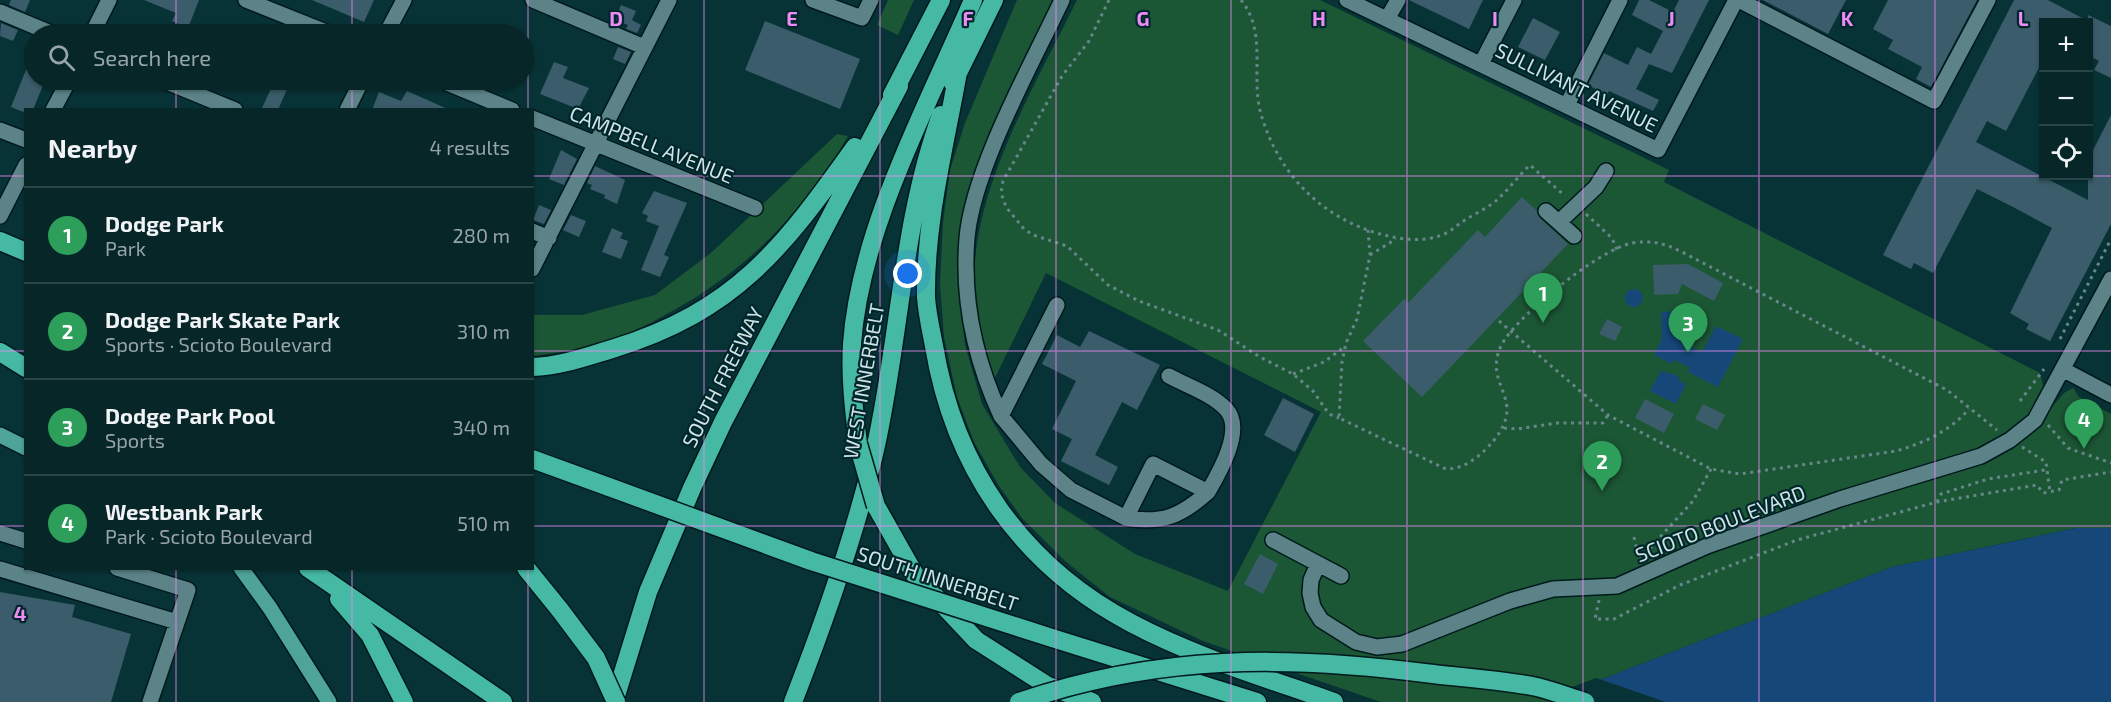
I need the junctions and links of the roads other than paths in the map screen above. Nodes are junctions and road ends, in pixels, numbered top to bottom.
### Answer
1 (110, 0) edge
2 (246, 0) edge
3 (404, 0) edge
4 (533, 0) edge
5 (669, 0) edge
6 (813, 0) edge
7 (871, 0) edge
8 (941, 0) edge
9 (973, 0) edge
10 (994, 0) edge
11 (1062, 0) edge
12 (1347, 0) edge
13 (1398, 0) edge
14 (1514, 0) edge
15 (1620, 0) edge
16 (1737, 0) edge
17 (1988, 0) edge
18 (0, 12) edge
19 (1388, 20) junction
20 (29, 24) edge
21 (97, 24) edge
22 (306, 24) edge
23 (391, 24) edge
24 (644, 47) junction
25 (1481, 64) junction
26 (958, 72) junction
27 (899, 86) junction
28 (64, 90) edge
29 (186, 90) edge
30 (357, 90) edge
31 (464, 90) edge
32 (1567, 105) junction
33 (54, 108) edge
34 (230, 108) edge
35 (348, 108) edge
36 (507, 108) edge
37 (534, 119) edge
38 (0, 130) edge
39 (24, 139) edge
40 (594, 144) junction
41 (24, 169) edge
42 (1606, 171) dead end
43 (755, 208) dead end
44 (1546, 211) dead end
45 (0, 216) edge
46 (1560, 222) junction
47 (534, 232) edge
48 (1574, 236) dead end
49 (549, 238) junction
50 (534, 265) edge
51 (2111, 279) edge
52 (1057, 305) dead end
53 (0, 351) edge
54 (24, 367) edge
55 (534, 367) edge
56 (2064, 370) junction
57 (1169, 376) dead end
58 (2111, 394) edge
59 (1001, 416) junction
60 (0, 435) edge
61 (24, 447) edge
62 (534, 460) edge
63 (1208, 492) junction
64 (1126, 518) junction
65 (0, 533) edge
66 (24, 540) edge
67 (1273, 540) dead end
68 (1318, 564) junction
69 (0, 569) edge
70 (123, 570) edge
71 (242, 570) edge
72 (528, 570) edge
73 (313, 572) edge
74 (1341, 576) dead end
75 (177, 622) junction
76 (150, 702) edge
77 (329, 702) edge
78 (404, 702) edge
79 (503, 702) edge
80 (615, 702) edge
81 (793, 702) edge
82 (1019, 702) edge
83 (1092, 702) edge
84 (1257, 702) edge
85 (1334, 702) edge
86 (1585, 702) edge

1 - 21 street
2 - 22 street
3 - 23 street
4 - 24 street
5 - 24 street
6 - 7 street
8 - 27 highway
9 - 83 highway, bridge
10 - 26 highway, WEST INNERBELT
11 - 59 street
12 - 19 street, SULLIVANT AVENUE
13 - 19 street
14 - 25 street
15 - 32 street
16 - 17 street
16 - 32 street, SULLIVANT AVENUE
18 - 20 street
19 - 25 street, SULLIVANT AVENUE
24 - 40 street
25 - 32 street, SULLIVANT AVENUE
26 - 81 highway, WEST INNERBELT
26 - 85 highway
27 - 55 highway
27 - 80 highway, SOUTH FREEWAY
28 - 33 street
29 - 34 street
30 - 35 street
31 - 36 street
37 - 40 street, CAMPBELL AVENUE
38 - 39 street
40 - 43 street, CAMPBELL AVENUE
40 - 49 street
41 - 45 street
42 - 46 street
44 - 46 street
46 - 48 street
47 - 49 street
49 - 50 street
51 - 56 street, SCIOTO BOULEVARD
52 - 59 street
53 - 54 highway
56 - 58 street
56 - 68 street, SCIOTO BOULEVARD
57 - 63 street
59 - 64 street
60 - 61 main road
62 - 84 highway, SOUTH INNERBELT, bridge
63 - 64 street
63 - 64 street
65 - 66 street
67 - 68 street
68 - 74 street
69 - 75 street
70 - 75 street
71 - 77 main road
72 - 80 highway, bridge
73 - 78 highway
73 - 79 highway
75 - 76 street
82 - 86 highway, bridge

